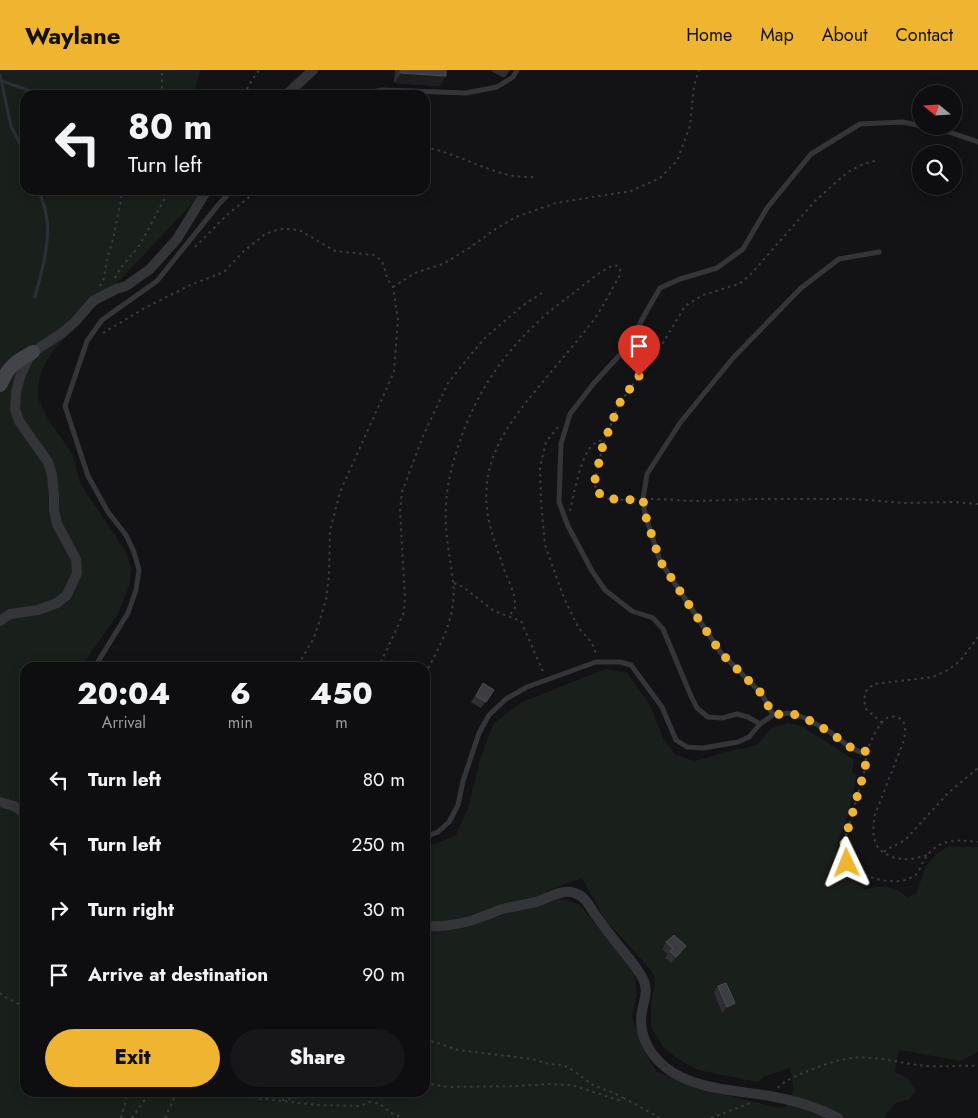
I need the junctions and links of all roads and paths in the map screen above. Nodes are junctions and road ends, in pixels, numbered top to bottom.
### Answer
1 (162, 70) edge
2 (259, 70) edge
3 (313, 70) edge
4 (518, 70) edge
5 (699, 70) edge
6 (162, 90) edge
7 (246, 90) edge
8 (291, 90) edge
9 (430, 92) edge
10 (912, 124) edge
11 (958, 135) edge
12 (978, 142) edge
13 (430, 147) edge
14 (878, 160) dead end
15 (533, 177) dead end
16 (121, 195) edge
17 (168, 195) edge
18 (204, 195) edge
19 (227, 195) edge
20 (252, 195) edge
21 (182, 251) junction
22 (879, 252) dead end
23 (393, 287) junction
24 (116, 289) junction
25 (542, 293) dead end
26 (93, 301) junction
27 (93, 334) junction
28 (33, 352) junction
29 (0, 385) edge
30 (558, 428) dead end
31 (605, 440) junction
32 (643, 499) junction
33 (978, 504) edge
34 (568, 526) junction
35 (453, 583) junction
36 (508, 616) junction
37 (0, 621) edge
38 (978, 638) edge
39 (98, 662) edge
40 (300, 662) edge
41 (381, 662) edge
42 (596, 662) junction
43 (430, 664) edge
44 (544, 681) junction
45 (773, 715) junction
46 (882, 723) junction
47 (760, 724) junction
48 (867, 751) junction
49 (978, 768) edge
50 (0, 802) edge
51 (20, 810) edge
52 (430, 835) edge
53 (978, 842) edge
54 (883, 852) junction
55 (927, 855) junction
56 (430, 926) edge
57 (0, 993) edge
58 (20, 1004) edge
59 (430, 1041) edge
60 (978, 1066) edge
61 (430, 1084) edge
62 (770, 1096) junction
63 (126, 1097) edge
64 (149, 1097) edge
65 (174, 1097) edge
66 (253, 1097) edge
67 (299, 1097) edge
68 (624, 1098) junction
69 (280, 1100) junction
70 (120, 1118) edge
71 (132, 1118) edge
72 (164, 1118) edge
73 (403, 1118) edge
74 (660, 1118) edge
75 (711, 1118) edge
76 (838, 1118) edge

1 - 6 path
2 - 7 path
3 - 8 street
4 - 9 lane
5 - 23 path
10 - 34 lane
11 - 12 lane
13 - 15 path
14 - 31 path
16 - 26 path
17 - 24 path
18 - 24 street
19 - 21 lane
20 - 21 path
21 - 27 lane
22 - 32 lane
23 - 27 path
23 - 40 path
24 - 26 street
25 - 41 path
26 - 28 street
27 - 39 lane
28 - 29 street
28 - 37 street
30 - 42 path
31 - 32 path
31 - 34 path
32 - 33 path
32 - 45 lane
34 - 47 lane
35 - 36 path
35 - 36 path
35 - 43 path
36 - 44 path
38 - 46 path
42 - 44 lane
42 - 47 lane
44 - 52 lane
45 - 47 lane
45 - 48 lane
46 - 48 path
46 - 54 path
48 - 55 path
49 - 54 path
50 - 51 street
53 - 55 path
54 - 55 path
56 - 62 street
57 - 58 path
59 - 68 path
60 - 62 path
61 - 68 path
62 - 75 path
62 - 76 street
63 - 70 path
64 - 71 path
65 - 72 path
66 - 69 path
67 - 69 path
68 - 74 path
69 - 73 path

